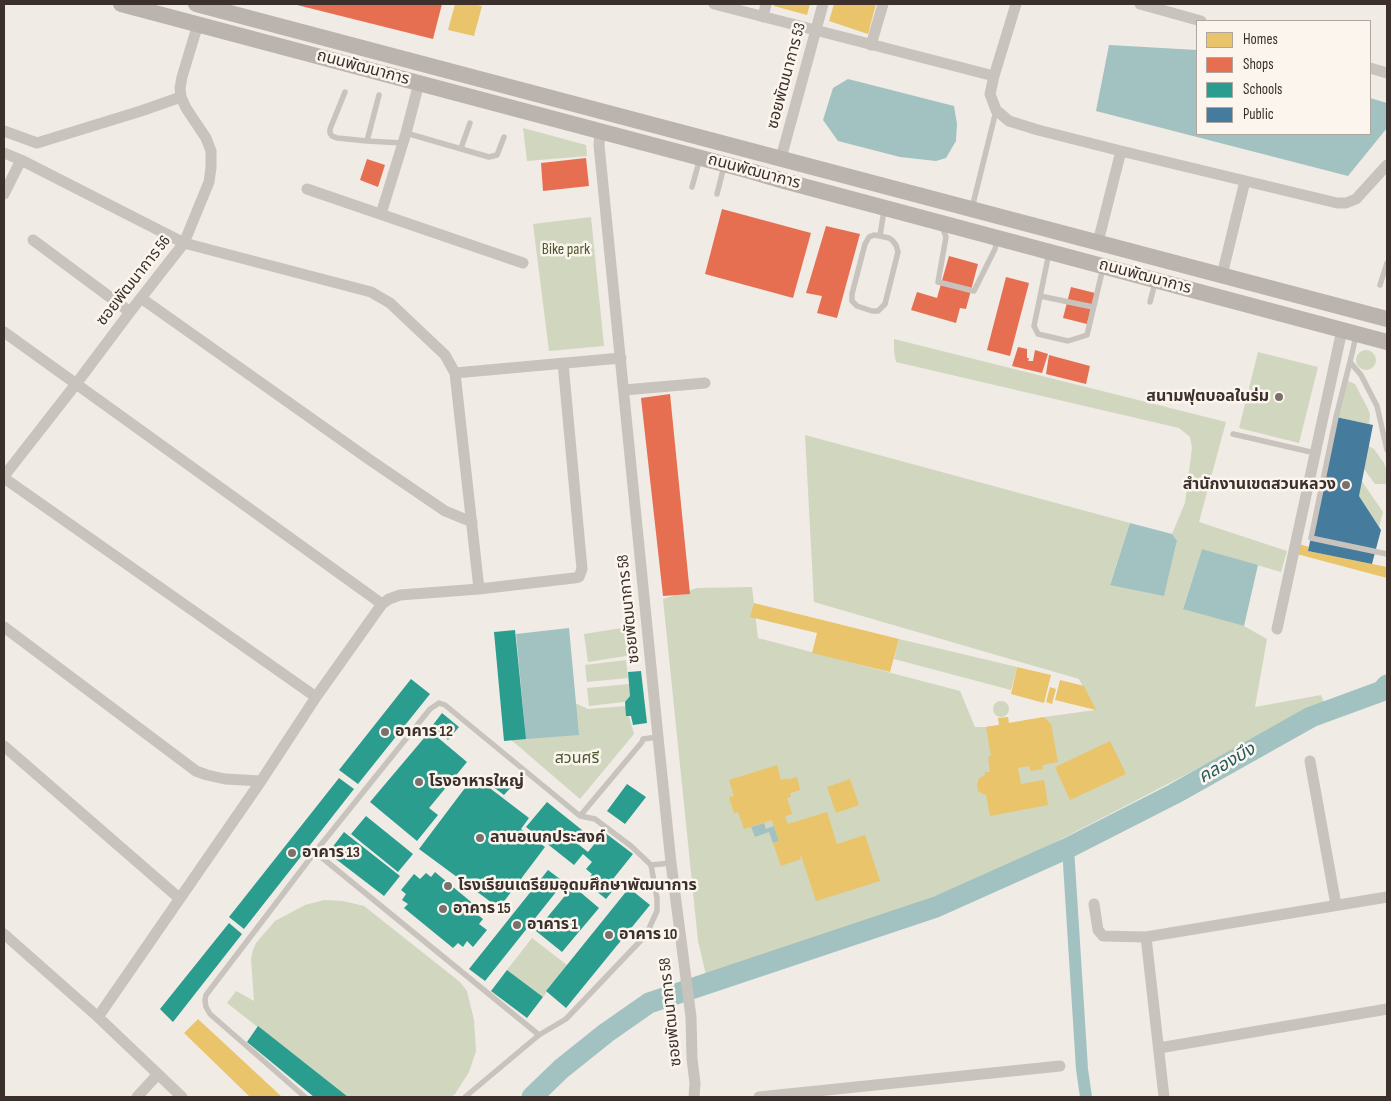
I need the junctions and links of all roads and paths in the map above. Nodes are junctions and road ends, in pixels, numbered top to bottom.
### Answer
1 (120, 4) edge
2 (196, 4) edge
3 (714, 4) edge
4 (766, 4) edge
5 (823, 4) edge
6 (883, 4) edge
7 (1016, 4) edge
8 (1140, 4) edge
9 (763, 17) junction
10 (1197, 20) edge
11 (198, 24) junction
12 (816, 30) junction
13 (871, 45) junction
14 (1371, 68) edge
15 (1387, 73) edge
16 (994, 76) junction
17 (419, 83) junction
18 (344, 92) dead end
19 (379, 95) dead end
20 (181, 97) junction
21 (996, 110) junction
22 (606, 112) junction
23 (470, 123) dead end
24 (4, 131) edge
25 (600, 131) junction
26 (504, 137) dead end
27 (405, 138) junction
28 (367, 141) junction
29 (461, 148) junction
30 (1121, 151) junction
31 (4, 153) edge
32 (700, 158) junction
33 (781, 158) junction
34 (21, 160) junction
35 (725, 164) junction
36 (1387, 165) edge
37 (784, 181) junction
38 (1245, 181) junction
39 (692, 188) dead end
40 (307, 189) dead end
41 (4, 194) edge
42 (717, 194) dead end
43 (885, 207) junction
44 (972, 208) junction
45 (381, 214) junction
46 (941, 222) junction
47 (880, 236) junction
48 (998, 237) junction
49 (33, 240) dead end
50 (1098, 242) junction
51 (184, 243) junction
52 (1050, 252) junction
53 (1162, 259) junction
54 (523, 263) dead end
55 (1387, 263) edge
56 (1103, 266) junction
57 (1222, 275) junction
58 (1155, 280) junction
59 (1380, 285) dead end
60 (1040, 296) junction
61 (141, 298) junction
62 (1150, 302) dead end
63 (1093, 307) junction
64 (130, 312) junction
65 (1387, 319) edge
66 (4, 332) edge
67 (1350, 332) junction
68 (1387, 342) edge
69 (620, 358) junction
70 (1350, 362) junction
71 (563, 363) junction
72 (455, 373) junction
73 (705, 382) dead end
74 (76, 384) junction
75 (624, 390) junction
76 (1233, 434) dead end
77 (1387, 450) edge
78 (1315, 453) junction
79 (4, 477) edge
80 (472, 522) junction
81 (1297, 534) junction
82 (1311, 538) junction
83 (1387, 554) edge
84 (479, 589) junction
85 (382, 604) junction
86 (4, 626) edge
87 (1277, 629) dead end
88 (316, 697) junction
89 (658, 737) junction
90 (4, 746) edge
91 (1310, 761) dead end
92 (261, 781) junction
93 (580, 816) junction
94 (315, 852) junction
95 (671, 863) junction
96 (651, 865) junction
97 (1387, 897) edge
98 (179, 898) junction
99 (1094, 904) dead end
100 (1336, 905) junction
101 (4, 934) edge
102 (1146, 937) junction
103 (1387, 1009) edge
104 (98, 1017) junction
105 (539, 1036) junction
106 (1158, 1048) junction
107 (1060, 1066) dead end
108 (158, 1074) junction
109 (696, 1083) junction
110 (137, 1097) edge
111 (182, 1097) edge
112 (305, 1097) edge
113 (465, 1097) edge
114 (694, 1097) edge
115 (704, 1097) edge
116 (759, 1097) edge
117 (1164, 1097) edge

1 - 11 main road, ถนนพัฒนาการ
2 - 22 main road, ถนนพัฒนาการ
3 - 9 street
4 - 9 street
5 - 12 street, ซอยพัฒนาการ 53
6 - 13 street
7 - 16 street
8 - 10 street
9 - 12 street
11 - 17 main road, ถนนพัฒนาการ
11 - 20 street
12 - 13 street
12 - 33 street, ซอยพัฒนาการ 53
13 - 16 street
14 - 15 street
16 - 21 street
17 - 25 main road, ถนนพัฒนาการ
17 - 27 street
18 - 28 lane
19 - 28 lane
20 - 24 street
20 - 51 street, ซอยพัฒนาการ 56
21 - 30 street
21 - 44 lane
22 - 25 main road
22 - 33 main road, ถนนพัฒนาการ
23 - 29 lane
25 - 32 main road, ถนนพัฒนาการ
25 - 69 street, ซอยพัฒนาการ 58
26 - 29 lane
27 - 28 lane
27 - 29 lane
27 - 45 street
30 - 38 street
30 - 50 street
31 - 34 street
32 - 35 main road, ถนนพัฒนาการ
32 - 39 lane
33 - 37 main road
33 - 44 main road, ถนนพัฒนาการ
34 - 41 street
34 - 51 street
35 - 37 main road, ถนนพัฒนาการ
35 - 42 lane
36 - 38 street
37 - 43 main road, ถนนพัฒนาการ
38 - 57 street
40 - 45 street
43 - 46 main road, ถนนพัฒนาการ
43 - 47 lane
44 - 50 main road, ถนนพัฒนาการ
45 - 54 street
46 - 48 main road, ถนนพัฒนาการ
46 - 48 lane
47 - 47 lane
48 - 52 main road, ถนนพัฒนาการ
49 - 64 street
50 - 53 main road, ถนนพัฒนาการ
51 - 61 street, ซอยพัฒนาการ 56
51 - 72 street
52 - 56 main road, ถนนพัฒนาการ
52 - 60 lane
53 - 57 main road, ถนนพัฒนาการ
53 - 58 main road
55 - 59 lane
56 - 58 main road, ถนนพัฒนาการ
56 - 63 lane
57 - 65 main road, ถนนพัฒนาการ
58 - 62 lane
58 - 67 main road, ถนนพัฒนาการ
60 - 63 lane
60 - 63 lane
61 - 64 street, ซอยพัฒนาการ 56
61 - 80 street
64 - 74 street, ซอยพัฒนาการ 56
66 - 74 street
67 - 68 main road, ถนนพัฒนาการ
67 - 70 lane
67 - 78 street
69 - 71 street
69 - 75 street, ซอยพัฒนาการ 58
70 - 77 lane
70 - 82 lane
71 - 72 street
71 - 84 street
72 - 80 street
73 - 75 street
74 - 79 street, ซอยพัฒนาการ 56
74 - 85 street
75 - 89 street, ซอยพัฒนาการ 58
76 - 78 lane
78 - 81 street
79 - 88 street
80 - 84 street
81 - 82 lane
81 - 87 street
82 - 83 lane
84 - 85 street
85 - 88 street
86 - 92 street
88 - 92 street
89 - 93 lane
89 - 95 street, ซอยพัฒนาการ 58
90 - 98 street
91 - 100 street
92 - 98 street
93 - 94 lane
93 - 96 lane
94 - 105 lane
94 - 112 lane
95 - 96 lane
95 - 109 street, ซอยพัฒนาการ 58
96 - 105 lane
97 - 100 street
98 - 104 street
99 - 102 street
100 - 102 street
101 - 104 street
102 - 106 street
103 - 106 street
104 - 108 street
105 - 113 lane
106 - 117 street
107 - 116 street
108 - 110 street
108 - 111 street
109 - 114 street, ซอยพัฒนาการ 58
109 - 115 street, ซอยพัฒนาการ 58

